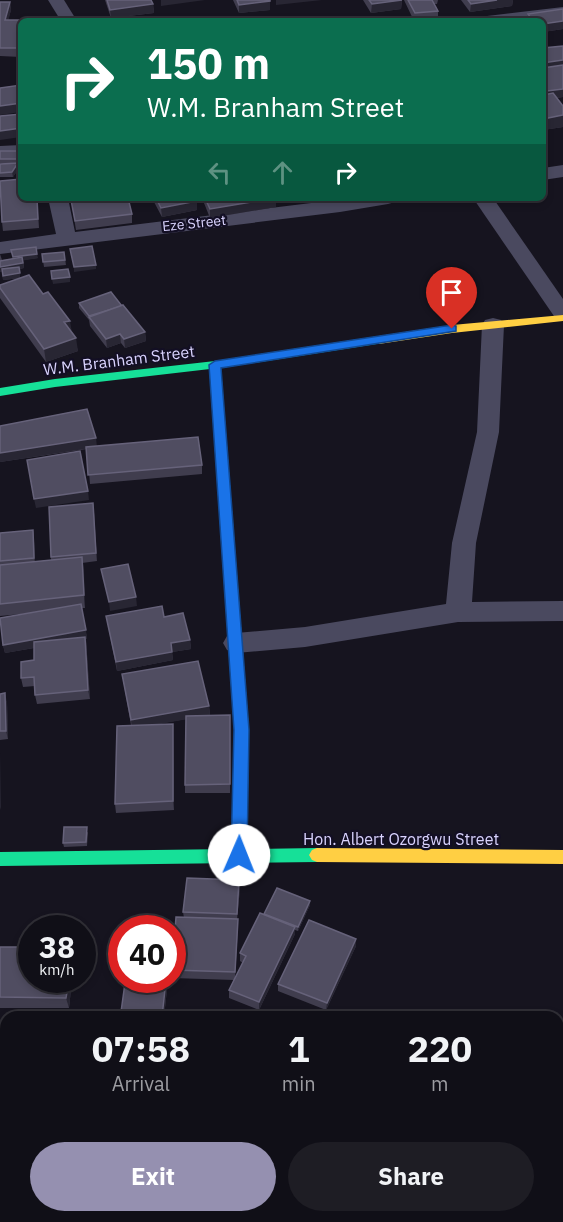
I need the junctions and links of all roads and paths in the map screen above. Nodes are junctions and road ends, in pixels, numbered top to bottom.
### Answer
1 (56, 0) edge
2 (563, 12) edge
3 (67, 18) edge
4 (512, 18) edge
5 (18, 151) edge
6 (0, 152) edge
7 (563, 171) edge
8 (546, 174) edge
9 (59, 201) edge
10 (371, 201) edge
11 (485, 201) edge
12 (67, 238) junction
13 (0, 248) edge
14 (563, 316) edge
15 (492, 325) junction
16 (215, 365) junction
17 (0, 392) edge
18 (563, 611) edge
19 (458, 612) junction
20 (236, 643) junction
21 (239, 855) junction
22 (563, 858) edge
23 (0, 859) edge

1 - 3 street
2 - 4 street
5 - 6 street
7 - 8 street
9 - 12 street
10 - 12 street, Eze Street
11 - 14 street
12 - 13 street, Eze Street
14 - 15 street, W.M. Branham Street
15 - 16 street, W.M. Branham Street
15 - 19 street
16 - 17 street, W.M. Branham Street
16 - 20 street
18 - 19 street
19 - 20 street
20 - 21 street
21 - 22 street, Hon. Albert Ozorgwu Street
21 - 23 street, Hon. Albert Ozorgwu Street

